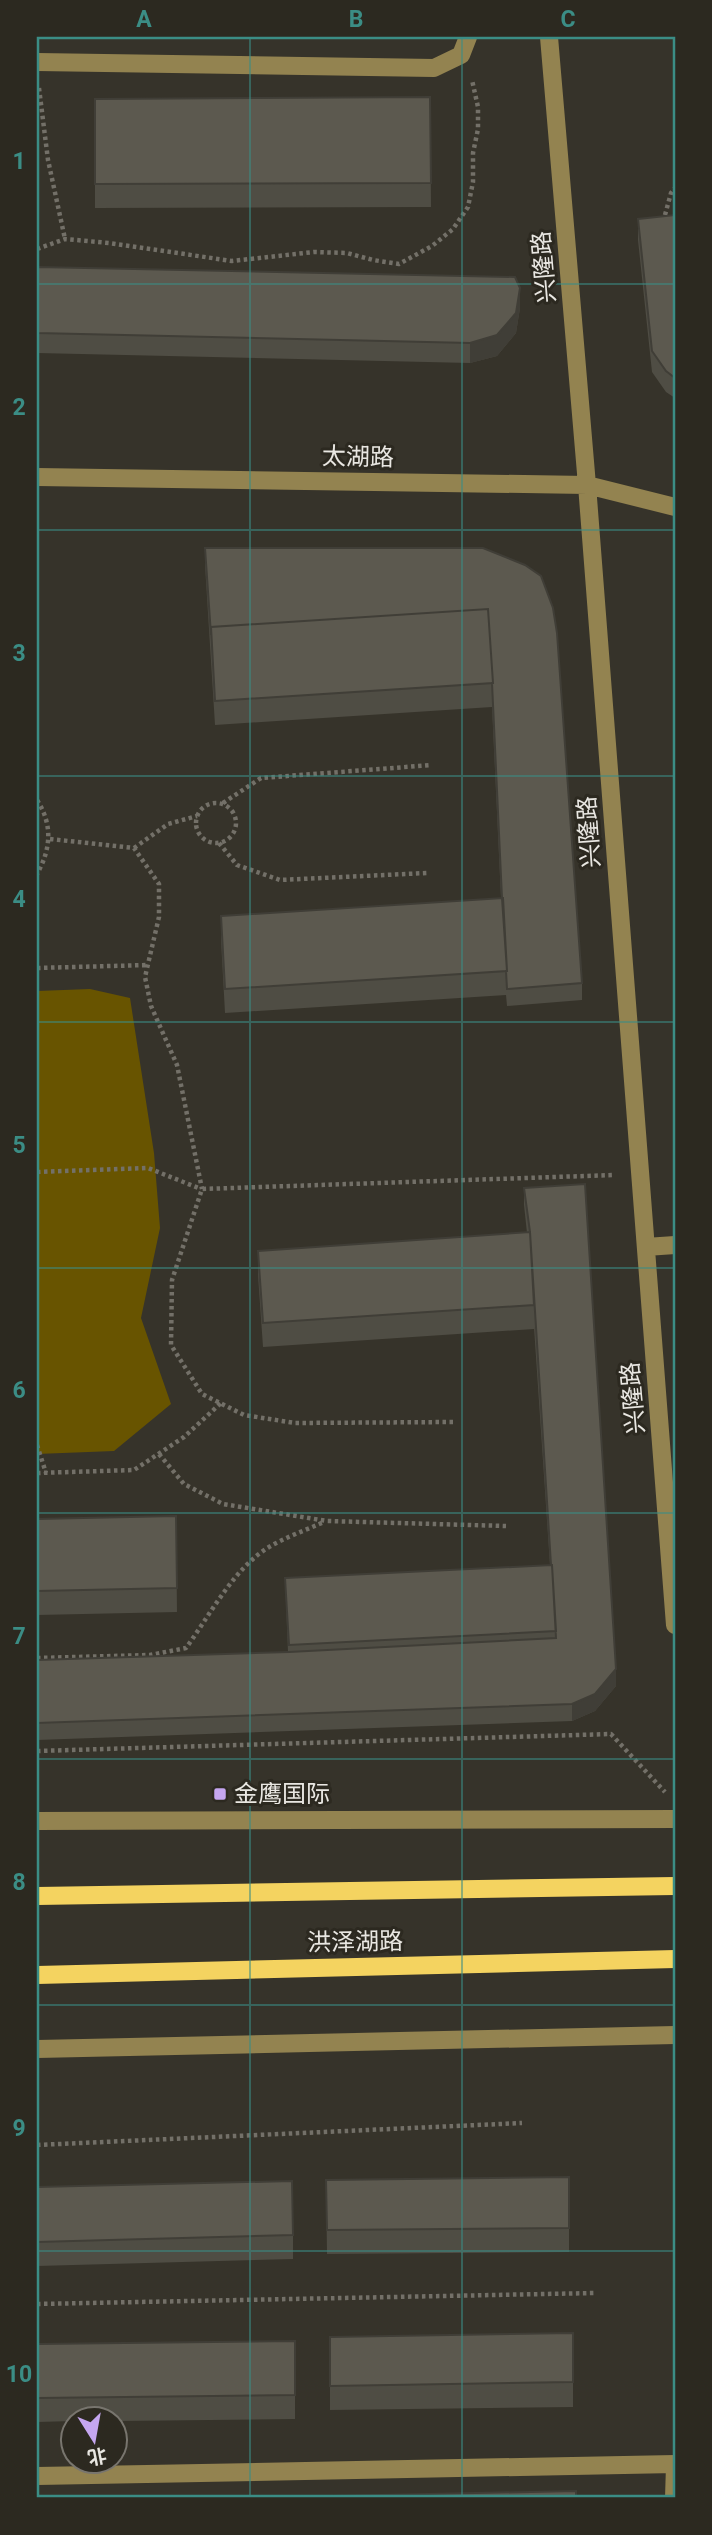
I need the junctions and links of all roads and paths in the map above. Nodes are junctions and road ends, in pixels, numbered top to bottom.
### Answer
1 (468, 37) edge
2 (549, 37) edge
3 (461, 55) junction
4 (38, 62) edge
5 (675, 188) edge
6 (665, 215) edge
7 (65, 239) junction
8 (37, 249) edge
9 (37, 477) edge
10 (587, 485) junction
11 (675, 507) edge
12 (432, 765) dead end
13 (37, 800) edge
14 (223, 803) junction
15 (197, 816) junction
16 (50, 839) junction
17 (219, 842) junction
18 (134, 848) junction
19 (427, 873) dead end
20 (37, 874) edge
21 (148, 965) junction
22 (37, 968) edge
23 (37, 1172) edge
24 (640, 1174) junction
25 (202, 1189) junction
26 (675, 1245) edge
27 (646, 1247) junction
28 (221, 1403) junction
29 (453, 1422) dead end
30 (37, 1445) edge
31 (159, 1454) junction
32 (37, 1473) edge
33 (46, 1473) junction
34 (327, 1521) junction
35 (506, 1527) dead end
36 (675, 1625) edge
37 (37, 1658) edge
38 (37, 1751) edge
39 (666, 1793) dead end
40 (675, 1819) edge
41 (37, 1821) edge
42 (675, 1886) edge
43 (37, 1896) edge
44 (675, 1959) edge
45 (37, 1975) edge
46 (675, 2035) edge
47 (37, 2049) edge
48 (522, 2123) dead end
49 (37, 2145) edge
50 (595, 2293) dead end
51 (37, 2304) edge
52 (675, 2464) edge
53 (37, 2476) edge
54 (674, 2498) edge

1 - 3 street
2 - 10 street, 兴隆路
3 - 4 street
3 - 7 path
4 - 7 path
5 - 6 path
7 - 8 path
9 - 10 street, 太湖路
10 - 11 street, 太湖路
10 - 24 street, 兴隆路
12 - 14 path
13 - 16 path
14 - 15 path
14 - 17 path
15 - 17 path
15 - 18 path
16 - 18 path
16 - 20 path
17 - 19 path
18 - 21 path
21 - 22 path
21 - 25 path
23 - 25 path
24 - 25 path
24 - 27 street, 兴隆路
25 - 28 path
26 - 27 street
27 - 36 street, 兴隆路
28 - 29 path
28 - 31 path
30 - 33 path
31 - 33 path
31 - 34 path
32 - 33 path
34 - 35 path
34 - 37 path
38 - 39 path
40 - 41 street
42 - 43 main road, 洪泽湖路
44 - 45 main road, 洪泽湖路
46 - 47 street
48 - 49 path
50 - 51 path
52 - 53 street
52 - 54 street

